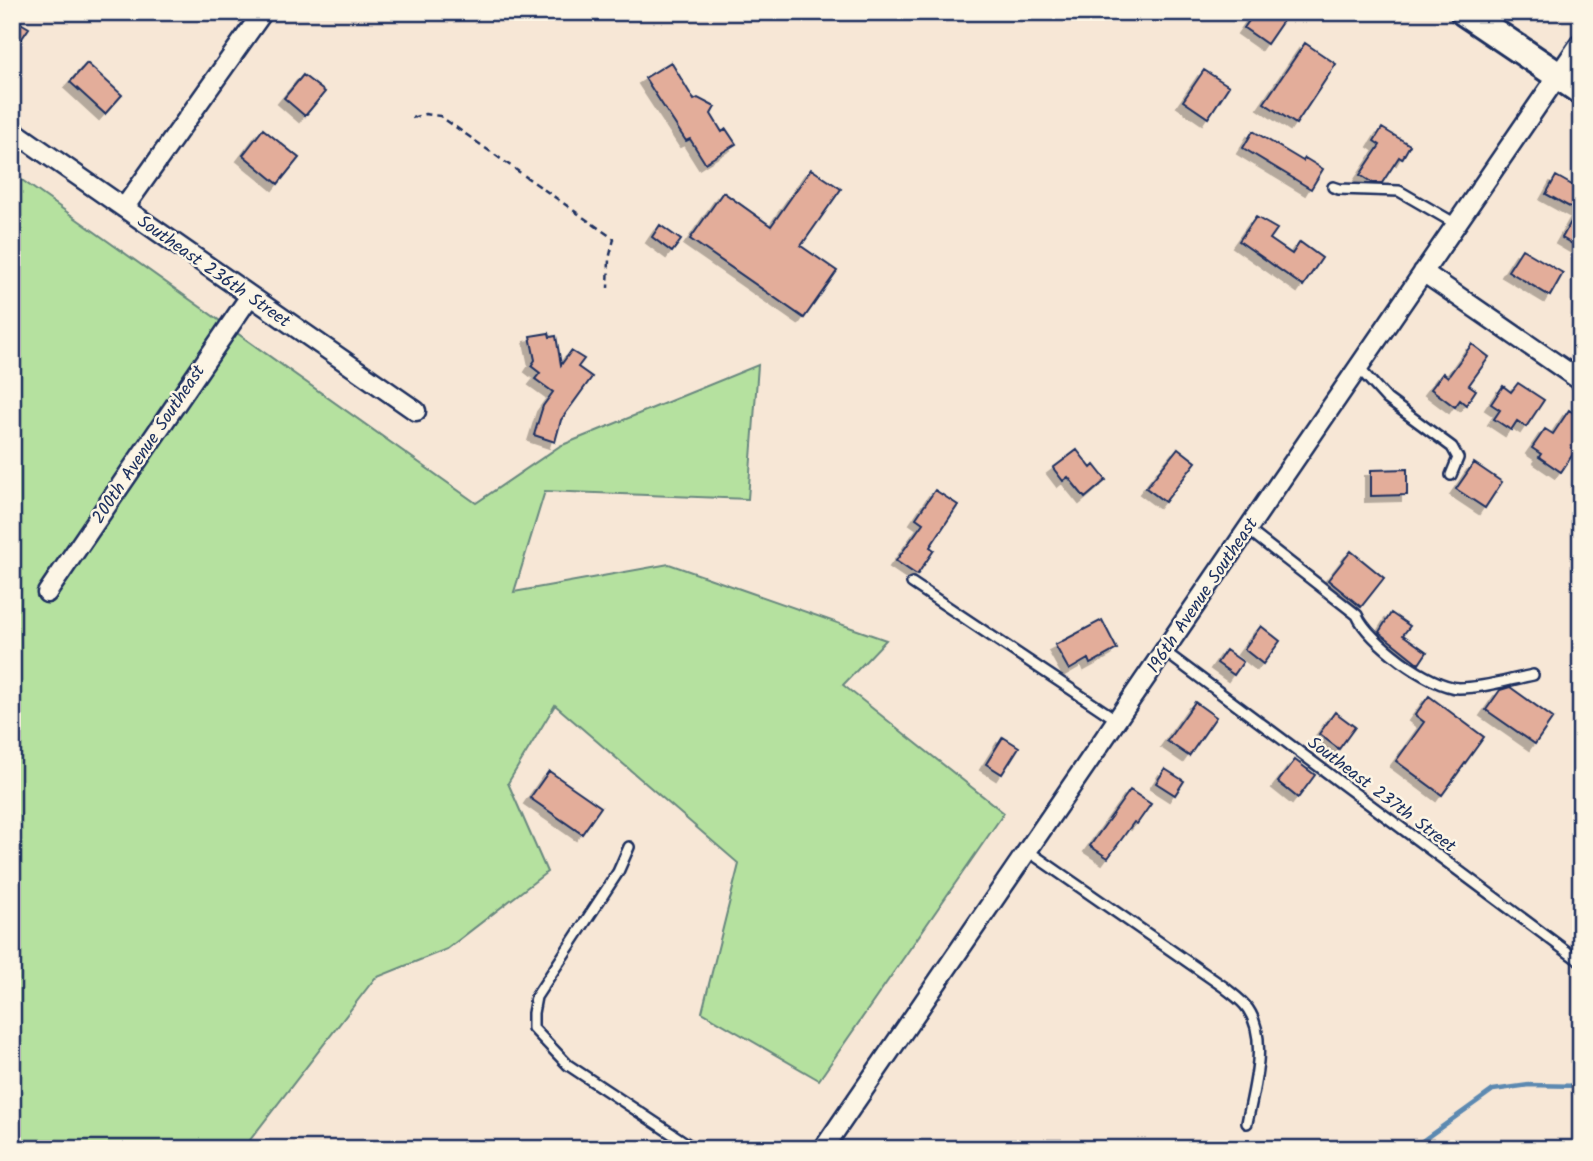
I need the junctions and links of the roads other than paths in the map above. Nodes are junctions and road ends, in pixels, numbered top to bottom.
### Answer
1 (262, 12) edge
2 (1464, 12) edge
3 (1581, 41) edge
4 (1557, 76) junction
5 (1581, 92) edge
6 (12, 130) edge
7 (1333, 187) dead end
8 (124, 208) junction
9 (1456, 224) junction
10 (1423, 272) junction
11 (250, 296) junction
12 (1358, 367) junction
13 (1581, 381) edge
14 (416, 411) dead end
15 (1451, 475) dead end
16 (1247, 530) junction
17 (912, 583) dead end
18 (47, 593) dead end
19 (1164, 651) junction
20 (1533, 675) dead end
21 (1117, 720) junction
22 (629, 847) dead end
23 (1028, 850) junction
24 (1581, 962) edge
25 (1247, 1123) dead end
26 (695, 1149) edge
27 (823, 1149) edge

1 - 8 street
2 - 4 main road
3 - 4 street, 196th Avenue Southeast
4 - 5 main road
4 - 9 street, 196th Avenue Southeast
6 - 8 street, Southeast 236th Street
7 - 9 lane
8 - 11 street, Southeast 236th Street
9 - 10 street, 196th Avenue Southeast
10 - 12 street, 196th Avenue Southeast
10 - 13 street
11 - 14 street, Southeast 236th Street
11 - 18 street, 200th Avenue Southeast
12 - 15 lane
12 - 16 street, 196th Avenue Southeast
16 - 19 street, 196th Avenue Southeast
16 - 20 lane
17 - 21 lane
19 - 21 street, 196th Avenue Southeast
19 - 24 lane, Southeast 237th Street
21 - 23 street, 196th Avenue Southeast
22 - 26 lane
23 - 25 lane
23 - 27 street, 196th Avenue Southeast

